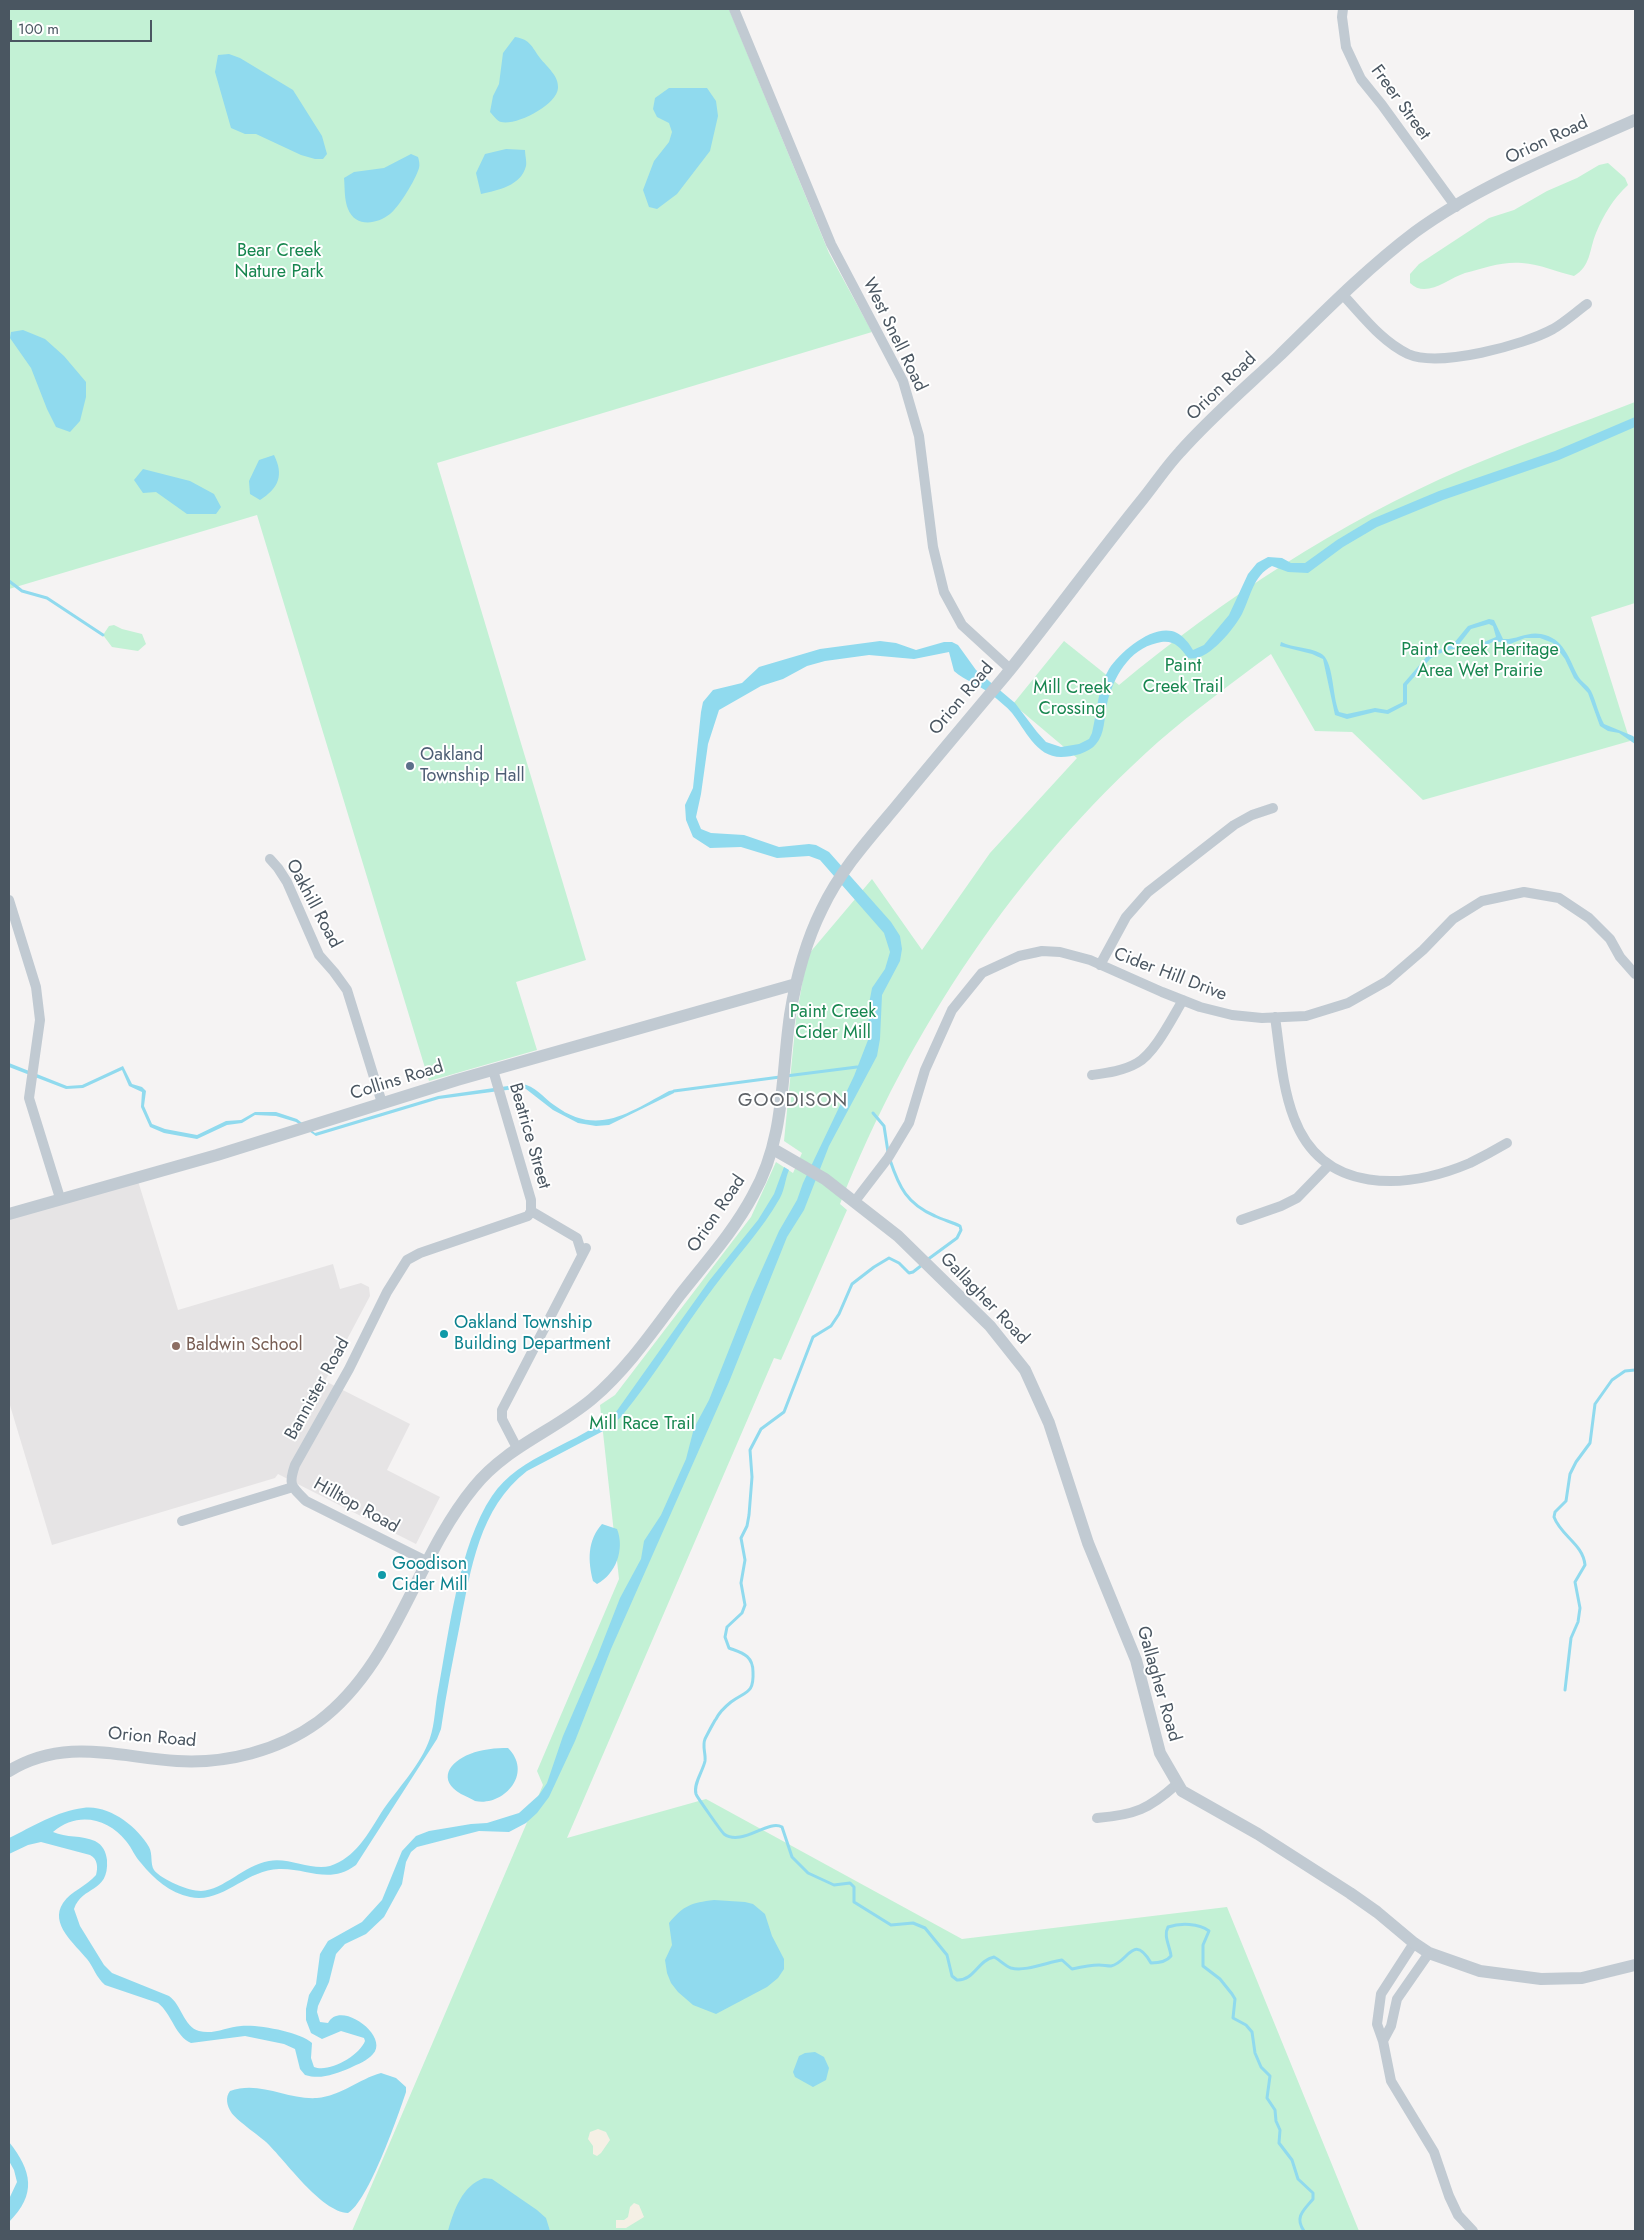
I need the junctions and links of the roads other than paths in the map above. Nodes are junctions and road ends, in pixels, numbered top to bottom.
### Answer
1 (734, 9) edge
2 (1343, 9) edge
3 (1635, 120) edge
4 (1456, 207) junction
5 (1343, 295) junction
6 (1587, 304) dead end
7 (1010, 669) junction
8 (1273, 808) dead end
9 (270, 859) dead end
10 (9, 900) edge
11 (1100, 965) junction
12 (1635, 974) edge
13 (796, 984) junction
14 (1183, 1000) junction
15 (1275, 1018) junction
16 (493, 1070) junction
17 (1092, 1075) dead end
18 (382, 1103) junction
19 (1507, 1144) dead end
20 (773, 1148) junction
21 (1329, 1165) junction
22 (60, 1198) junction
23 (855, 1201) junction
24 (532, 1211) junction
25 (9, 1214) edge
26 (1242, 1220) dead end
27 (517, 1448) junction
28 (293, 1487) junction
29 (182, 1521) dead end
30 (428, 1562) junction
31 (9, 1771) edge
32 (1177, 1784) junction
33 (1097, 1818) dead end
34 (1414, 1943) junction
35 (1429, 1953) junction
36 (1635, 1965) edge
37 (1383, 2041) junction
38 (1473, 2231) edge

1 - 7 street, West Snell Road
2 - 4 street, Freer Street
3 - 4 street, Orion Road
4 - 5 street, Orion Road
5 - 6 street
5 - 7 street, Orion Road
7 - 13 street, Orion Road
8 - 11 street
9 - 18 street, Oakhill Road
10 - 22 street
11 - 14 street, Cider Hill Drive
11 - 23 street, Cider Hill Drive
12 - 15 street, Cider Hill Drive
13 - 16 street, Collins Road
13 - 20 street, Orion Road
14 - 15 street, Cider Hill Drive
14 - 17 street
15 - 21 street
16 - 18 street, Collins Road
16 - 24 street, Beatrice Street
18 - 22 street, Collins Road
19 - 21 street
20 - 23 street, Gallagher Road
20 - 27 street, Orion Road
21 - 26 street
22 - 25 street, Collins Road
23 - 32 street, Gallagher Road
24 - 27 street
24 - 28 street, Bannister Road
27 - 30 street, Orion Road
28 - 29 street, Hilltop Road
28 - 30 street, Hilltop Road
30 - 31 street, Orion Road
32 - 33 street
32 - 34 street, Gallagher Road
34 - 35 street, Gallagher Road
34 - 37 street
35 - 36 street, Gallagher Road
35 - 37 street
37 - 38 street

